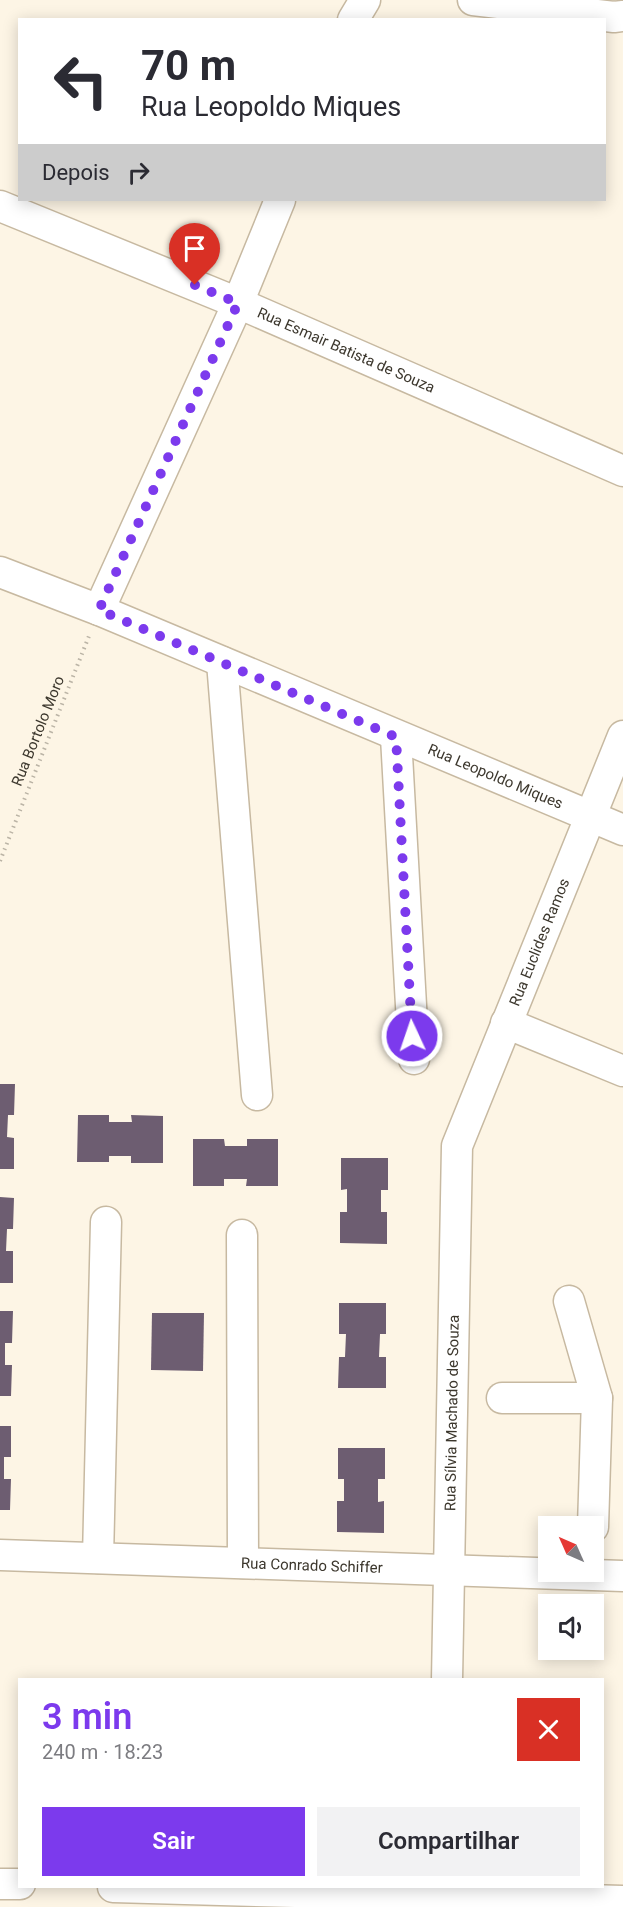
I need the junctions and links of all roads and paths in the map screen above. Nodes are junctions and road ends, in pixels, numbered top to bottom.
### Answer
1 (365, 0) edge
2 (473, 0) edge
3 (623, 16) edge
4 (354, 18) edge
5 (280, 201) edge
6 (0, 206) edge
7 (238, 303) junction
8 (623, 471) edge
9 (0, 572) edge
10 (99, 610) junction
11 (222, 662) junction
12 (623, 736) edge
13 (396, 737) junction
14 (589, 817) junction
15 (623, 830) edge
16 (0, 861) edge
17 (506, 1023) junction
18 (414, 1059) dead end
19 (623, 1071) edge
20 (256, 1095) dead end
21 (457, 1146) joint
22 (106, 1221) dead end
23 (242, 1235) dead end
24 (568, 1301) dead end
25 (502, 1398) dead end
26 (597, 1398) junction
27 (593, 1516) edge
28 (0, 1555) edge
29 (98, 1558) junction
30 (243, 1563) junction
31 (450, 1570) junction
32 (538, 1572) edge
33 (604, 1575) edge
34 (623, 1576) edge
35 (447, 1678) edge
36 (0, 1884) edge
37 (18, 1884) edge
38 (146, 1888) edge
39 (441, 1897) edge
40 (623, 1901) edge

1 - 4 street
2 - 3 street
5 - 7 street
6 - 7 street, Rua Esmair Batista de Souza
7 - 8 street, Rua Esmair Batista de Souza
7 - 10 street
9 - 10 street, Rua Leopoldo Miques
10 - 11 street, Rua Leopoldo Miques
10 - 16 path, Rua Bortolo Moro
11 - 13 street, Rua Leopoldo Miques
11 - 20 street
12 - 14 street, Rua Euclides Ramos
13 - 14 street, Rua Leopoldo Miques
13 - 18 street
14 - 15 street, Rua Leopoldo Miques
14 - 17 street, Rua Euclides Ramos
17 - 19 street
17 - 21 street, Rua Euclides Ramos
21 - 31 street, Rua Sílvia Machado de Souza
22 - 29 street
23 - 30 street
24 - 26 street
25 - 26 street
26 - 27 street
28 - 29 street, Rua Conrado Schiffer
29 - 30 street, Rua Conrado Schiffer
30 - 31 street, Rua Conrado Schiffer
31 - 32 street, Rua Conrado Schiffer
31 - 35 street, Rua Sílvia Machado de Souza
33 - 34 street, Rua Conrado Schiffer
36 - 37 street
38 - 39 street
39 - 40 street

